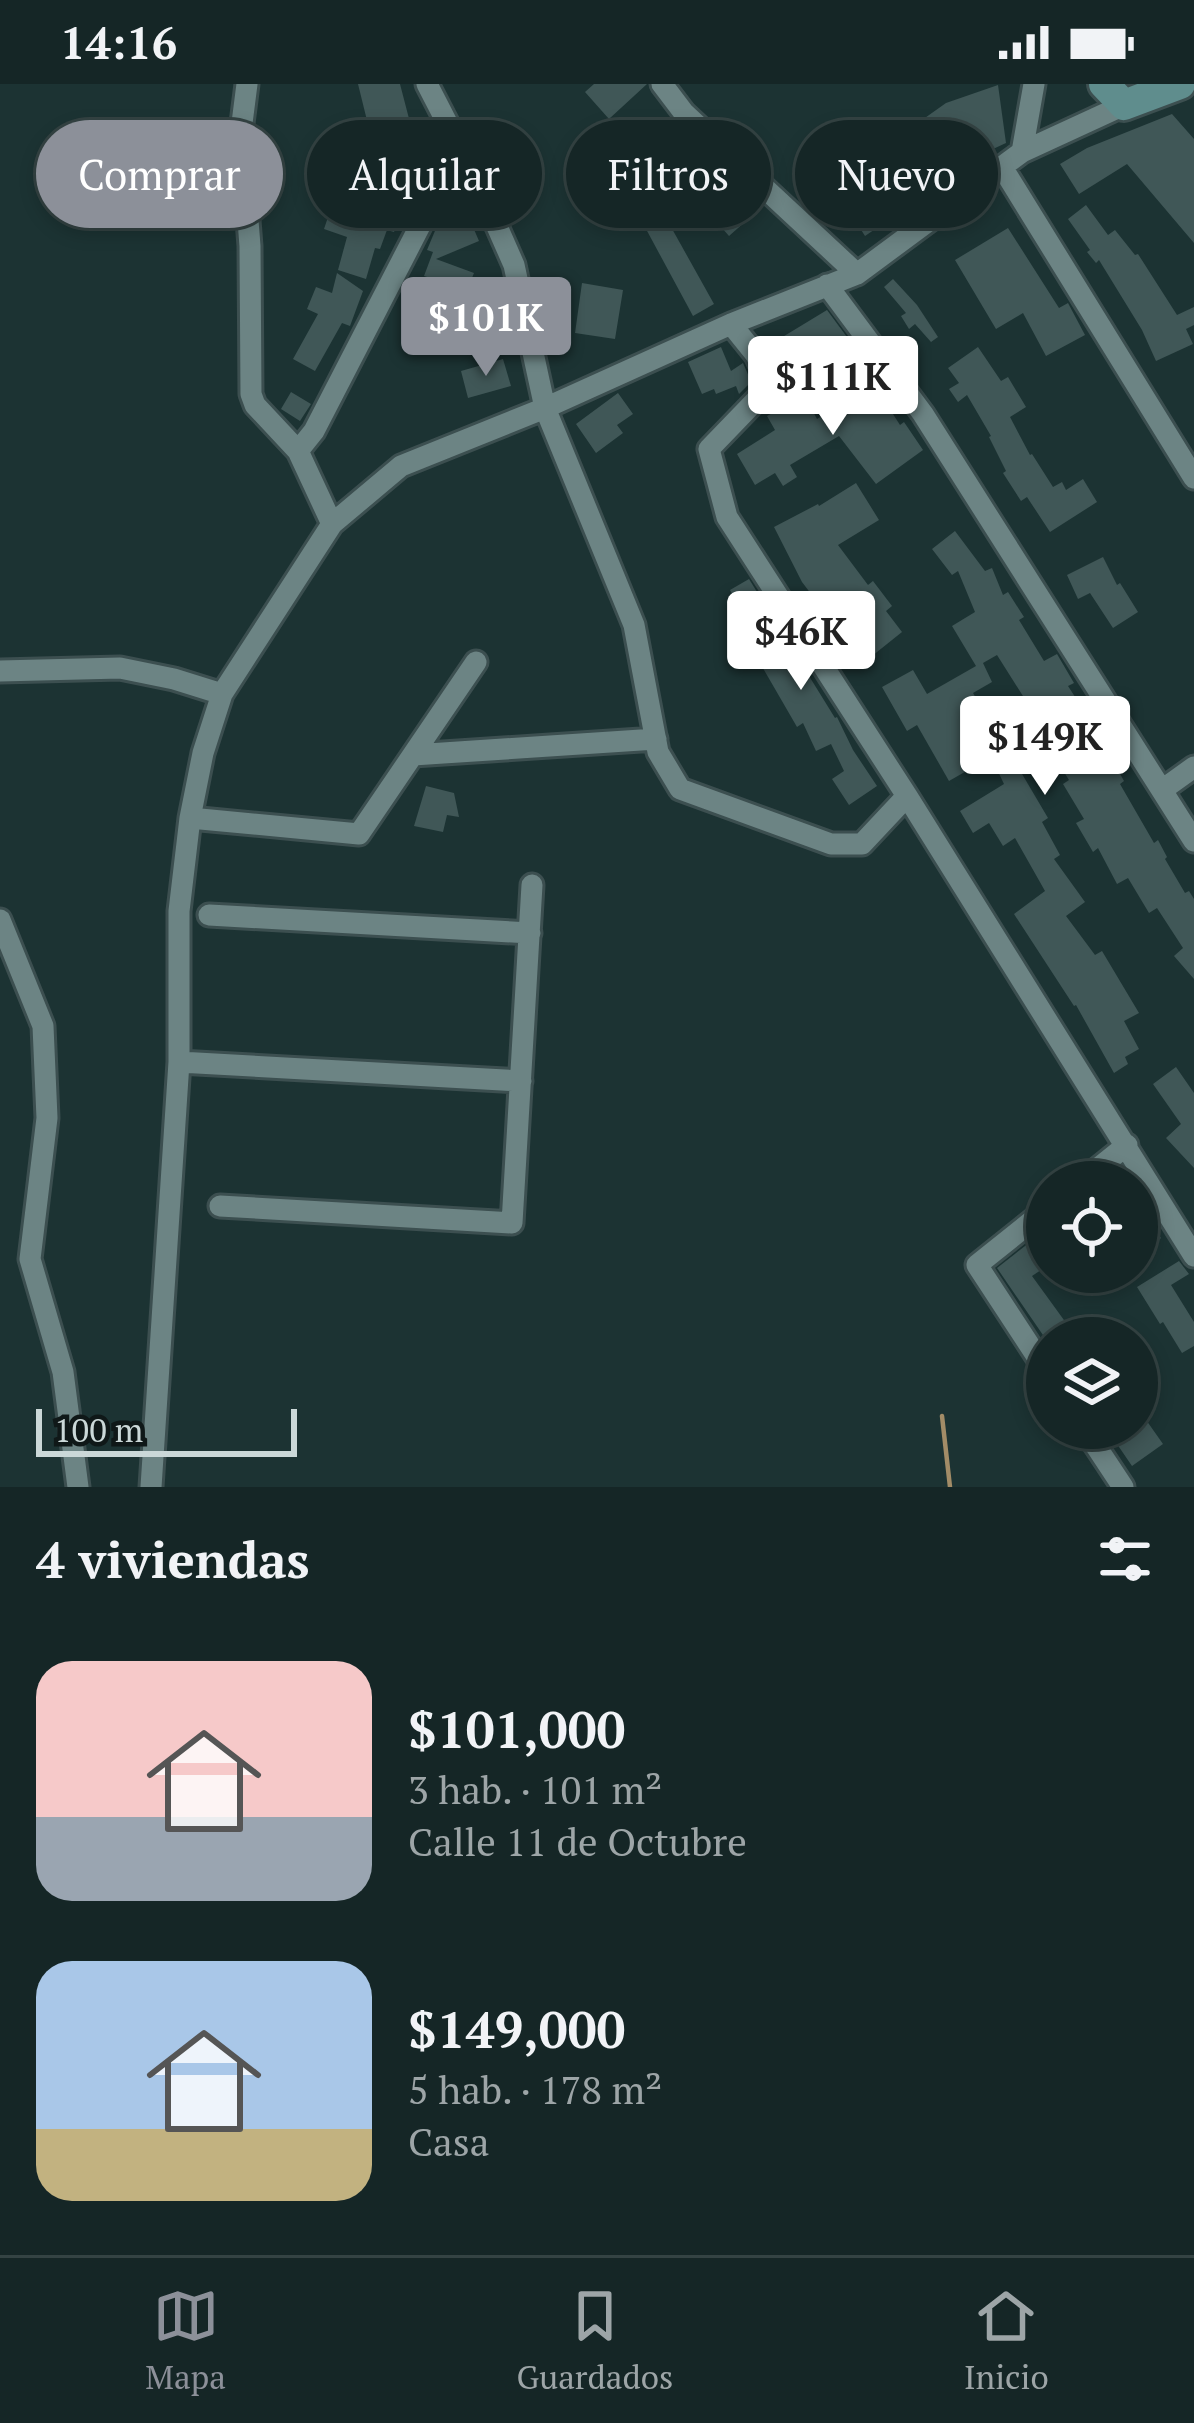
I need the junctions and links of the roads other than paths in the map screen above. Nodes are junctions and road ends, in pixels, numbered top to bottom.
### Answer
1 (247, 84) edge
2 (427, 84) edge
3 (662, 84) edge
4 (1034, 84) edge
5 (1180, 84) edge
6 (1114, 94) edge
7 (445, 120) edge
8 (1022, 152) junction
9 (1002, 166) junction
10 (419, 228) edge
11 (497, 228) edge
12 (857, 274) junction
13 (827, 285) junction
14 (731, 324) junction
15 (544, 408) junction
16 (298, 451) junction
17 (1194, 478) edge
18 (332, 524) junction
19 (476, 662) dead end
20 (0, 671) edge
21 (222, 694) junction
22 (656, 739) junction
23 (413, 755) junction
24 (1194, 767) edge
25 (1162, 790) junction
26 (908, 796) junction
27 (190, 818) junction
28 (1194, 841) edge
29 (532, 885) dead end
30 (208, 915) dead end
31 (0, 920) edge
32 (530, 933) junction
33 (179, 1062) junction
34 (521, 1081) junction
35 (1127, 1145) junction
36 (1107, 1161) edge
37 (220, 1206) dead end
38 (1026, 1226) edge
39 (1194, 1256) edge
40 (1026, 1340) edge
41 (1098, 1449) edge
42 (78, 1487) edge
43 (151, 1487) edge
44 (1123, 1487) edge

1 - 16 street
2 - 7 street
3 - 12 street
4 - 8 street
5 - 6 street
6 - 8 street
8 - 9 street
9 - 12 street
9 - 17 street
10 - 16 street
11 - 15 street
12 - 13 street
13 - 14 street
13 - 25 street
14 - 15 street
14 - 26 street
15 - 18 street
15 - 22 street
16 - 18 street
18 - 21 street
19 - 23 street
20 - 21 street
21 - 27 street
22 - 23 street
22 - 26 street
23 - 27 street
24 - 25 street
25 - 28 street
26 - 35 street
27 - 33 street
29 - 32 street
30 - 32 street
31 - 42 street
32 - 34 street
33 - 34 street
33 - 43 street
34 - 37 street
35 - 36 street
35 - 39 street
38 - 40 street
41 - 44 street

